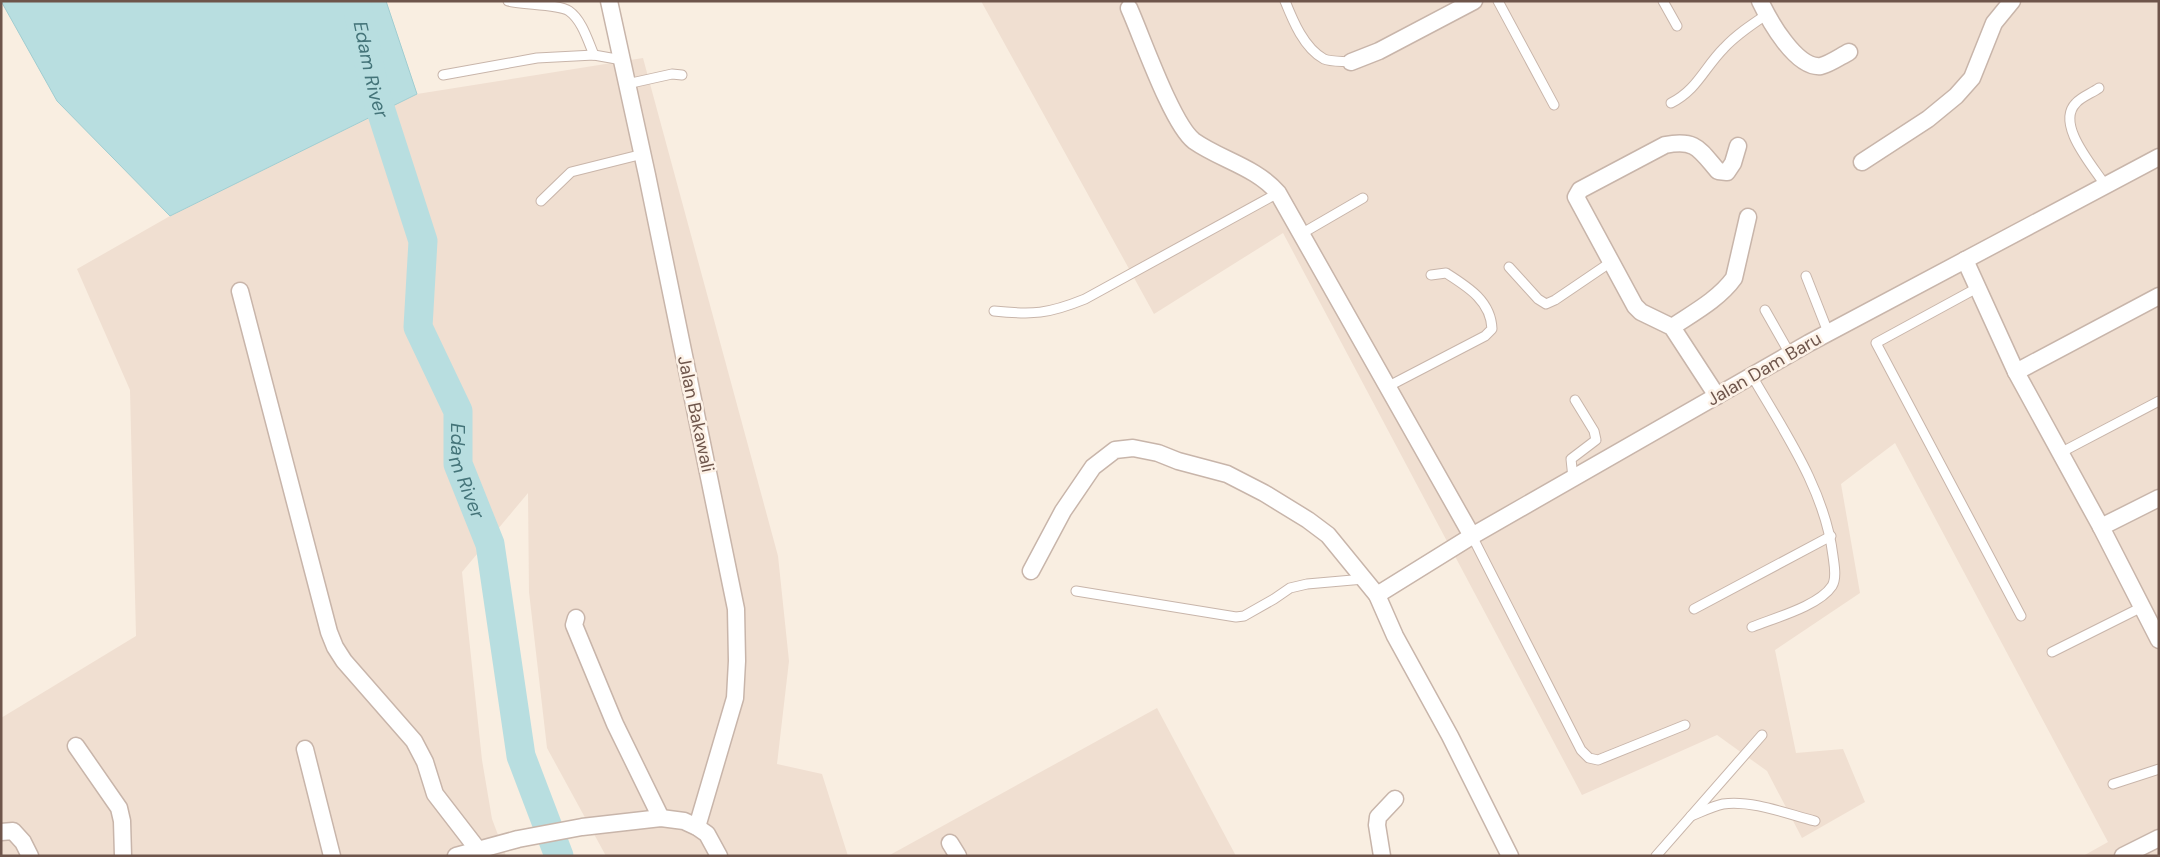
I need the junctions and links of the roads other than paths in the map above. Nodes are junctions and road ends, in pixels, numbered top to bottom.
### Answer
1 (508, 1) edge
2 (609, 1) edge
3 (1285, 1) edge
4 (1498, 1) edge
5 (1663, 1) edge
6 (2012, 1) edge
7 (1471, 2) edge
8 (1129, 8) dead end
9 (1763, 8) edge
10 (1678, 26) dead end
11 (1849, 52) dead end
12 (594, 55) junction
13 (622, 60) junction
14 (1351, 62) joint
15 (443, 75) dead end
16 (682, 75) dead end
17 (627, 84) junction
18 (2099, 88) dead end
19 (1671, 104) dead end
20 (1554, 105) dead end
21 (1738, 146) dead end
22 (643, 154) junction
23 (2159, 157) edge
24 (1862, 162) dead end
25 (2105, 185) junction
26 (1278, 193) junction
27 (1362, 198) dead end
28 (541, 201) dead end
29 (1748, 217) dead end
30 (1301, 234) junction
31 (1965, 260) junction
32 (1611, 262) junction
33 (1509, 266) dead end
34 (1431, 275) dead end
35 (1806, 276) dead end
36 (1977, 288) junction
37 (240, 291) dead end
38 (2159, 296) edge
39 (994, 310) dead end
40 (1765, 310) dead end
41 (1672, 327) junction
42 (1828, 332) junction
43 (1790, 354) junction
44 (2016, 372) junction
45 (1752, 376) junction
46 (1387, 387) junction
47 (1716, 396) junction
48 (1575, 400) dead end
49 (2159, 401) edge
50 (2060, 453) junction
51 (1573, 478) junction
52 (2159, 498) edge
53 (2101, 526) junction
54 (1472, 536) junction
55 (1831, 536) junction
56 (1031, 571) dead end
57 (1364, 579) junction
58 (1076, 590) dead end
59 (1377, 595) junction
60 (1694, 609) dead end
61 (2150, 613) edge
62 (2021, 616) dead end
63 (576, 618) dead end
64 (1752, 627) dead end
65 (2159, 640) edge
66 (2052, 652) dead end
67 (1685, 725) dead end
68 (1762, 735) dead end
69 (76, 746) dead end
70 (305, 749) dead end
71 (2159, 769) edge
72 (2113, 784) dead end
73 (1395, 800) dead end
74 (1688, 817) junction
75 (661, 818) junction
76 (1815, 821) dead end
77 (697, 827) junction
78 (1, 832) edge
79 (2159, 838) edge
80 (479, 851) junction
81 (30, 856) edge
82 (123, 856) edge
83 (332, 856) edge
84 (456, 856) edge
85 (719, 856) edge
86 (1382, 856) edge
87 (1510, 856) edge
88 (1656, 856) edge
89 (2124, 856) edge

1 - 12 lane
2 - 13 street, Jalan Bakawali
3 - 14 lane
4 - 20 lane
5 - 10 lane
6 - 24 street
7 - 14 street
8 - 26 street
9 - 11 street
9 - 19 lane
12 - 13 lane
12 - 15 lane
13 - 17 street, Jalan Bakawali
16 - 17 lane
17 - 22 street, Jalan Bakawali
18 - 25 lane
21 - 32 street
22 - 28 lane
22 - 77 street, Jalan Bakawali
23 - 25 street, Jalan Dam Baru
25 - 31 street, Jalan Dam Baru
26 - 30 street
26 - 39 lane
27 - 30 lane
29 - 41 street
30 - 46 street
31 - 36 street
31 - 42 street, Jalan Dam Baru
32 - 33 lane
32 - 41 street
34 - 46 lane
35 - 42 lane
36 - 44 street
36 - 62 lane
37 - 80 street
38 - 44 street
40 - 43 lane
41 - 47 street
42 - 43 street, Jalan Dam Baru
43 - 45 street, Jalan Dam Baru
44 - 50 street
45 - 47 street, Jalan Dam Baru
45 - 55 lane
46 - 54 street
47 - 51 street, Jalan Dam Baru
48 - 51 lane
49 - 50 lane
50 - 53 street
51 - 54 street, Jalan Dam Baru
52 - 53 street
53 - 61 street
54 - 59 street, Jalan Dam Baru
54 - 67 lane
55 - 60 lane
55 - 64 lane
56 - 57 street
57 - 58 lane
57 - 59 street
59 - 87 street
61 - 65 street
61 - 66 lane
63 - 75 street
68 - 74 lane
69 - 82 street
70 - 83 street
71 - 72 lane
73 - 86 street
74 - 76 lane
74 - 88 lane
75 - 77 street
75 - 80 street
77 - 85 street
78 - 81 street
79 - 89 street
80 - 84 street

